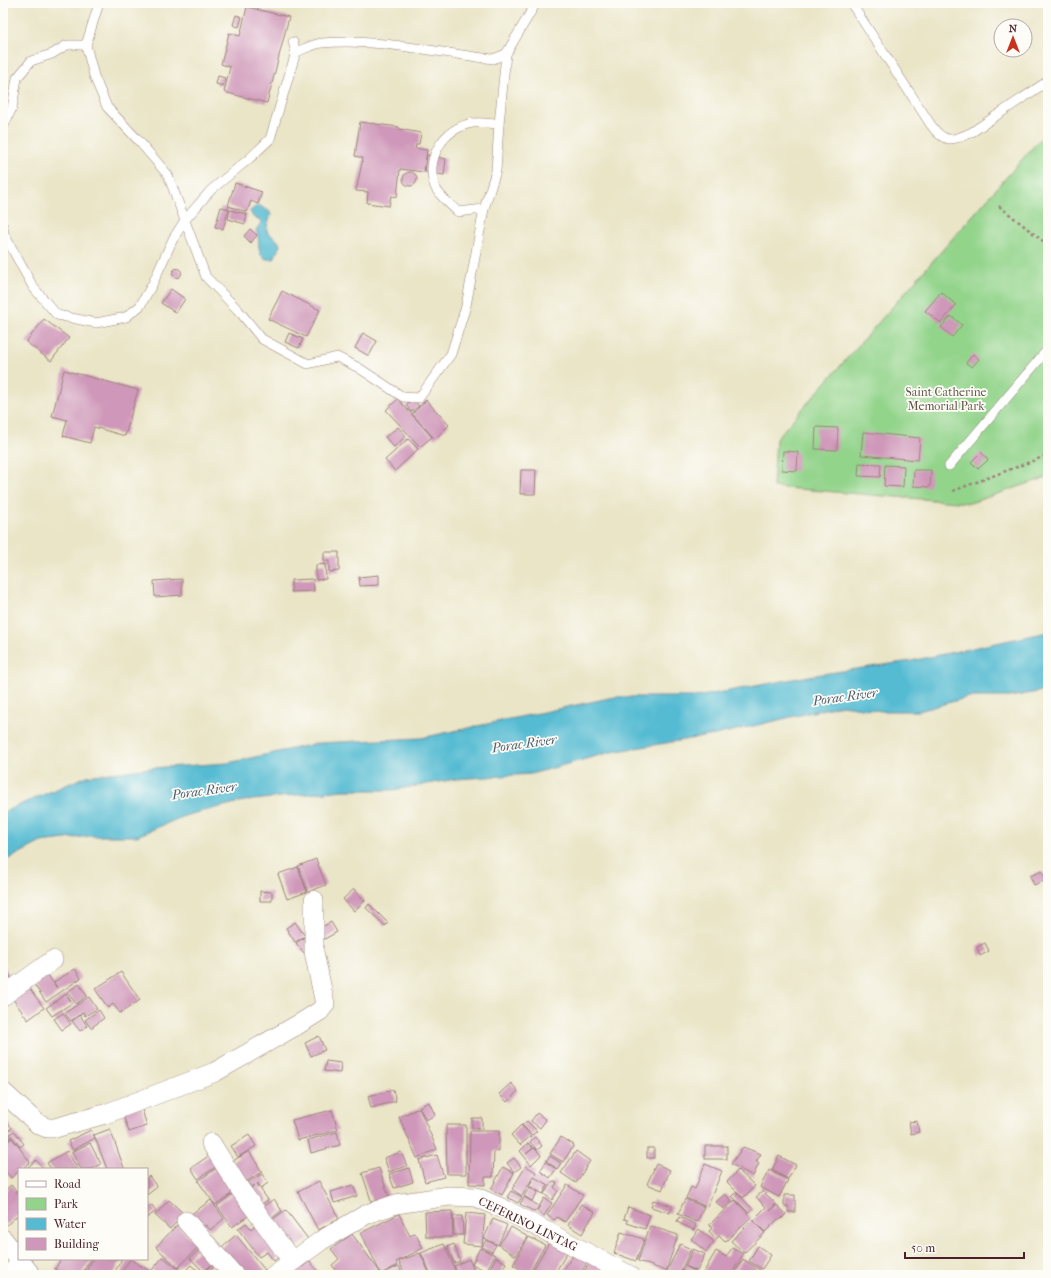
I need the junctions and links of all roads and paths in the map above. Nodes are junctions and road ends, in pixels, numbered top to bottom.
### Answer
1 (99, 3) edge
2 (536, 3) edge
3 (851, 3) edge
4 (293, 42) dead end
5 (86, 46) junction
6 (296, 52) junction
7 (506, 54) junction
8 (1048, 81) edge
9 (499, 124) junction
10 (3, 127) edge
11 (999, 206) dead end
12 (484, 209) junction
13 (185, 220) junction
14 (3, 226) edge
15 (1048, 245) edge
16 (1048, 349) edge
17 (1048, 455) edge
18 (949, 466) dead end
19 (953, 491) dead end
20 (314, 900) dead end
21 (53, 960) dead end
22 (3, 996) edge
23 (3, 1092) edge
24 (212, 1143) dead end
25 (186, 1221) dead end
26 (3, 1239) edge
27 (292, 1261) junction
28 (20, 1271) edge
29 (234, 1275) edge
30 (274, 1275) edge
31 (629, 1275) edge

1 - 5 lane
2 - 7 lane
3 - 8 lane
4 - 6 lane
5 - 10 lane
5 - 13 lane
6 - 7 lane
6 - 13 lane
7 - 9 lane
9 - 12 lane
9 - 12 lane
11 - 15 path
12 - 13 lane
13 - 14 lane
16 - 18 lane
17 - 19 path
20 - 23 street
21 - 22 street
24 - 27 street
25 - 29 street
26 - 28 street
27 - 30 street, CEFERINO LINTAG
27 - 31 street, CEFERINO LINTAG

